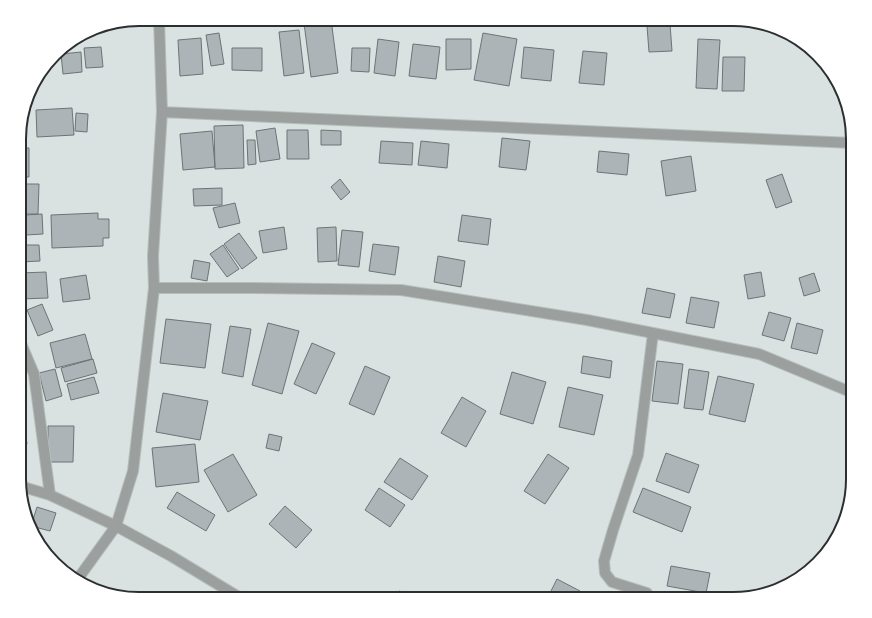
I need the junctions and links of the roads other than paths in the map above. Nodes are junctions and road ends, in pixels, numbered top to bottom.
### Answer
1 (159, 26) edge
2 (162, 112) junction
3 (846, 143) edge
4 (154, 288) junction
5 (653, 333) junction
6 (26, 355) edge
7 (846, 390) edge
8 (26, 488) edge
9 (50, 495) junction
10 (116, 526) junction
11 (80, 575) edge
12 (230, 592) edge
13 (644, 592) edge

1 - 2 street
2 - 3 street
2 - 4 street
4 - 5 street
4 - 10 street
5 - 7 street
5 - 13 street
6 - 9 street
8 - 9 street
9 - 10 street
10 - 11 street
10 - 12 street

